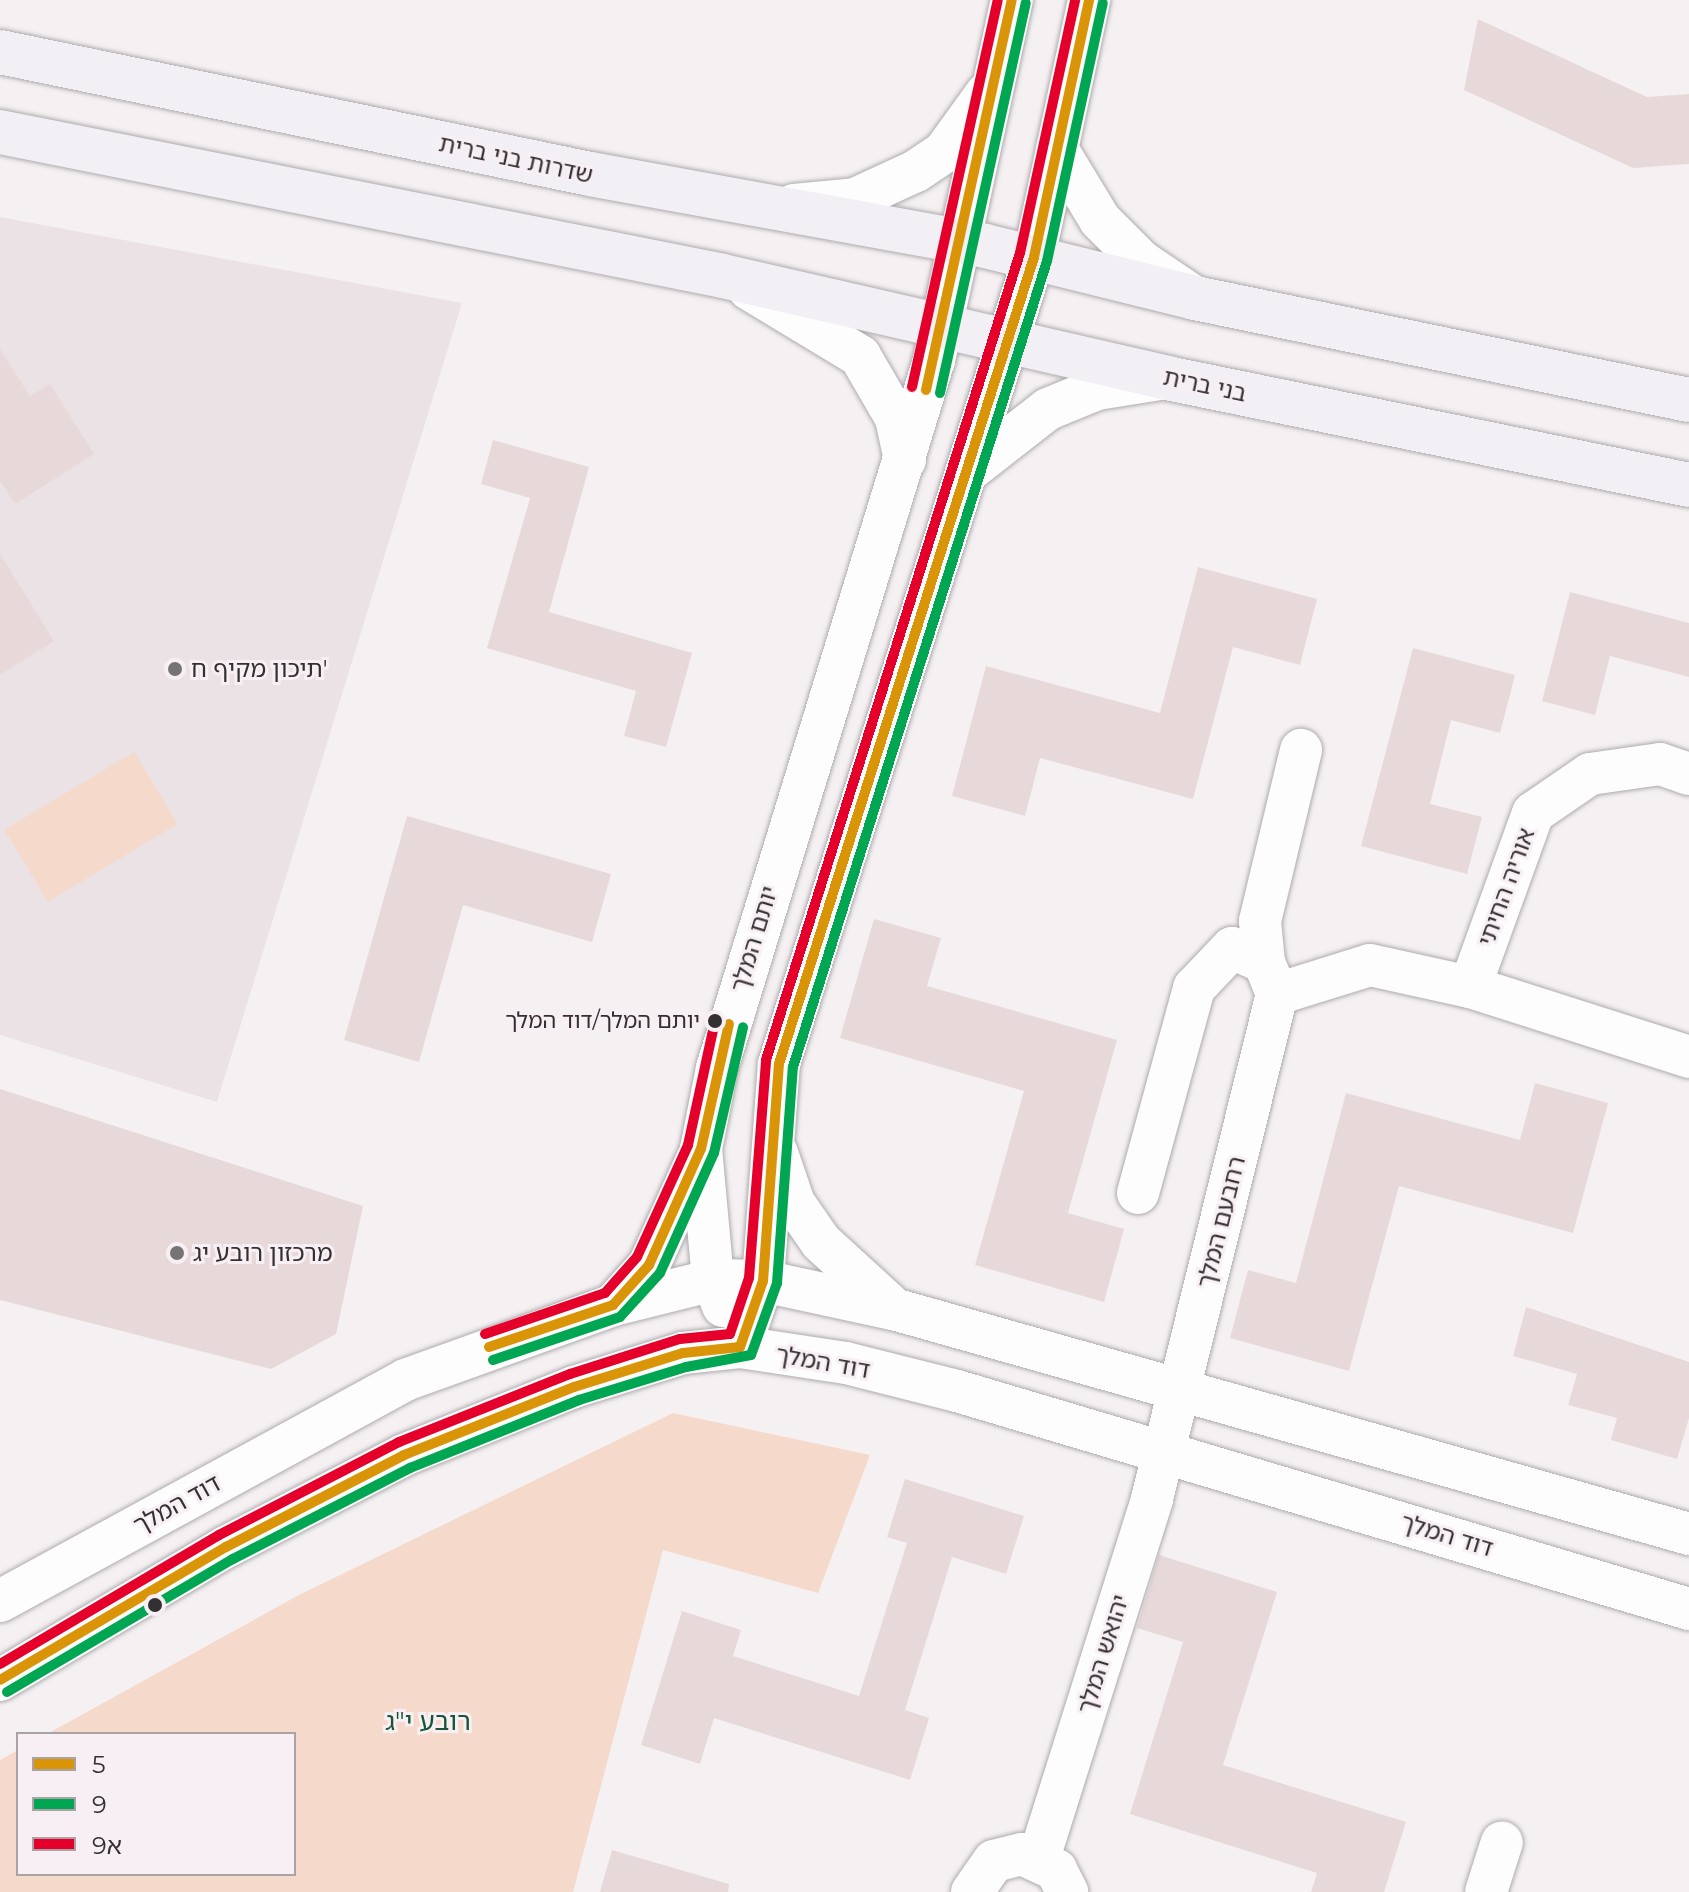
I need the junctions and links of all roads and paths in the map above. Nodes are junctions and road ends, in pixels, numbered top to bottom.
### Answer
1 (1012, 0) edge
2 (1089, 0) edge
3 (0, 52) edge
4 (994, 84) junction
5 (0, 132) edge
6 (1057, 149) junction
7 (774, 207) junction
8 (962, 242) junction
9 (1034, 257) junction
10 (723, 276) junction
11 (1195, 298) junction
12 (944, 324) junction
13 (1006, 341) junction
14 (1167, 378) junction
15 (1689, 400) edge
16 (906, 463) junction
17 (966, 473) junction
18 (1689, 485) edge
19 (1301, 750) dead end
20 (1689, 774) edge
21 (1271, 978) junction
22 (1470, 987) junction
23 (1689, 1057) edge
24 (770, 1133) junction
25 (701, 1149) junction
26 (1138, 1193) dead end
27 (713, 1280) junction
28 (763, 1281) junction
29 (613, 1305) junction
30 (897, 1310) junction
31 (740, 1347) junction
32 (1179, 1390) junction
33 (1166, 1449) junction
34 (1689, 1534) edge
35 (0, 1601) edge
36 (1689, 1609) edge
37 (0, 1680) edge
38 (1502, 1842) dead end
39 (1039, 1858) junction
40 (972, 1892) edge
41 (1067, 1892) edge
42 (1486, 1892) edge

1 - 4 street, יותם המלך
2 - 6 street
3 - 7 main road, שדרות בני ברית
4 - 7 street
4 - 8 street, יותם המלך
5 - 10 main road
6 - 9 street
6 - 11 street
7 - 8 main road, שדרות בני ברית
8 - 9 main road, שדרות בני ברית
8 - 12 street, יותם המלך
9 - 11 main road
9 - 13 street
10 - 12 main road, בני ברית
10 - 16 street
11 - 15 main road
12 - 13 main road, בני ברית
12 - 16 street, יותם המלך
13 - 14 main road, בני ברית
13 - 17 street
14 - 17 street
14 - 18 main road, בני ברית
16 - 25 street, יותם המלך
17 - 24 street
19 - 21 street, רחבעם המלך
20 - 22 street, אוריה החיתי
21 - 22 street
21 - 26 street
21 - 32 street, רחבעם המלך
22 - 23 street
24 - 28 street
24 - 30 street
25 - 27 street, יותם המלך
25 - 29 street
27 - 28 street, דוד המלך
27 - 29 street, דוד המלך
27 - 31 street, יותם המלך
28 - 30 street, דוד המלך
28 - 31 street
29 - 35 street, דוד המלך
30 - 32 street, דוד המלך
31 - 33 street, דוד המלך
31 - 37 street, דוד המלך
32 - 33 street, רחבעם המלך
32 - 34 street, דוד המלך
33 - 36 street, דוד המלך
33 - 39 street, יהואש המלך
38 - 42 street
39 - 40 street
39 - 41 street

